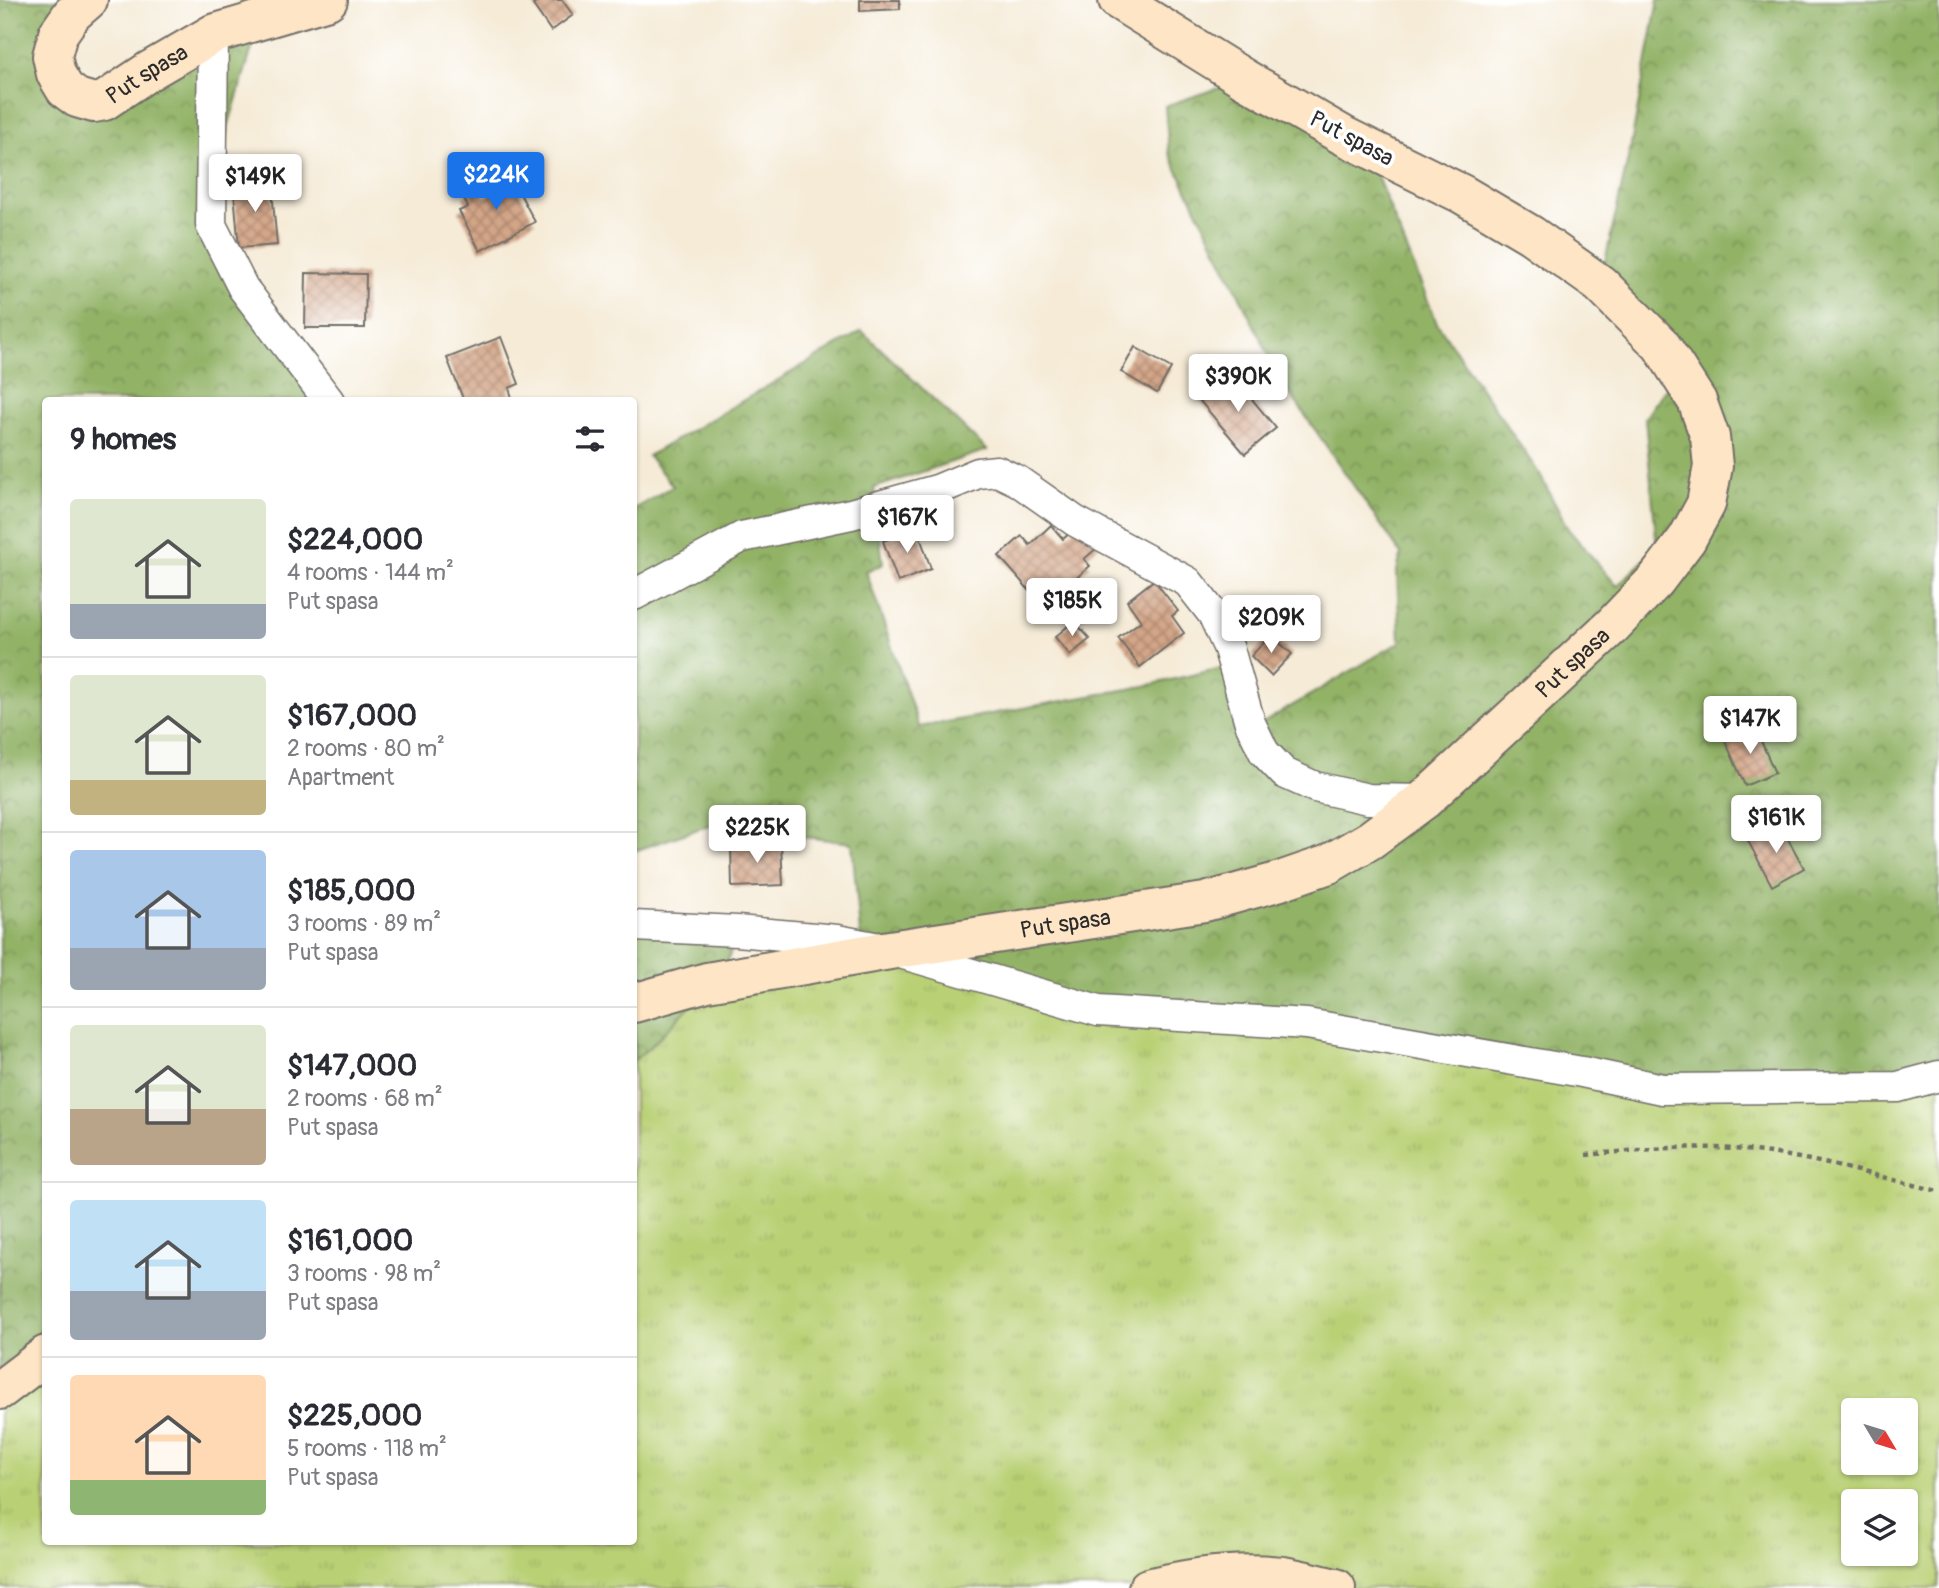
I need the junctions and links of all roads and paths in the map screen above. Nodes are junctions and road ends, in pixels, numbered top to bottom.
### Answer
1 (88, 0) edge
2 (328, 0) edge
3 (1118, 0) edge
4 (214, 34) junction
5 (326, 397) edge
6 (637, 593) edge
7 (1424, 800) junction
8 (637, 926) edge
9 (890, 950) junction
10 (637, 1002) edge
11 (1939, 1076) edge
12 (1586, 1155) dead end
13 (1939, 1191) edge
14 (42, 1358) edge
15 (0, 1390) edge
16 (1147, 1588) edge
17 (1336, 1588) edge

1 - 4 street, Put spasa
2 - 4 street, Put spasa
3 - 7 street, Put spasa
4 - 5 street
6 - 7 street
7 - 9 street, Put spasa
8 - 9 street
9 - 10 street, Put spasa
9 - 11 street
12 - 13 path
14 - 15 street
16 - 17 street

